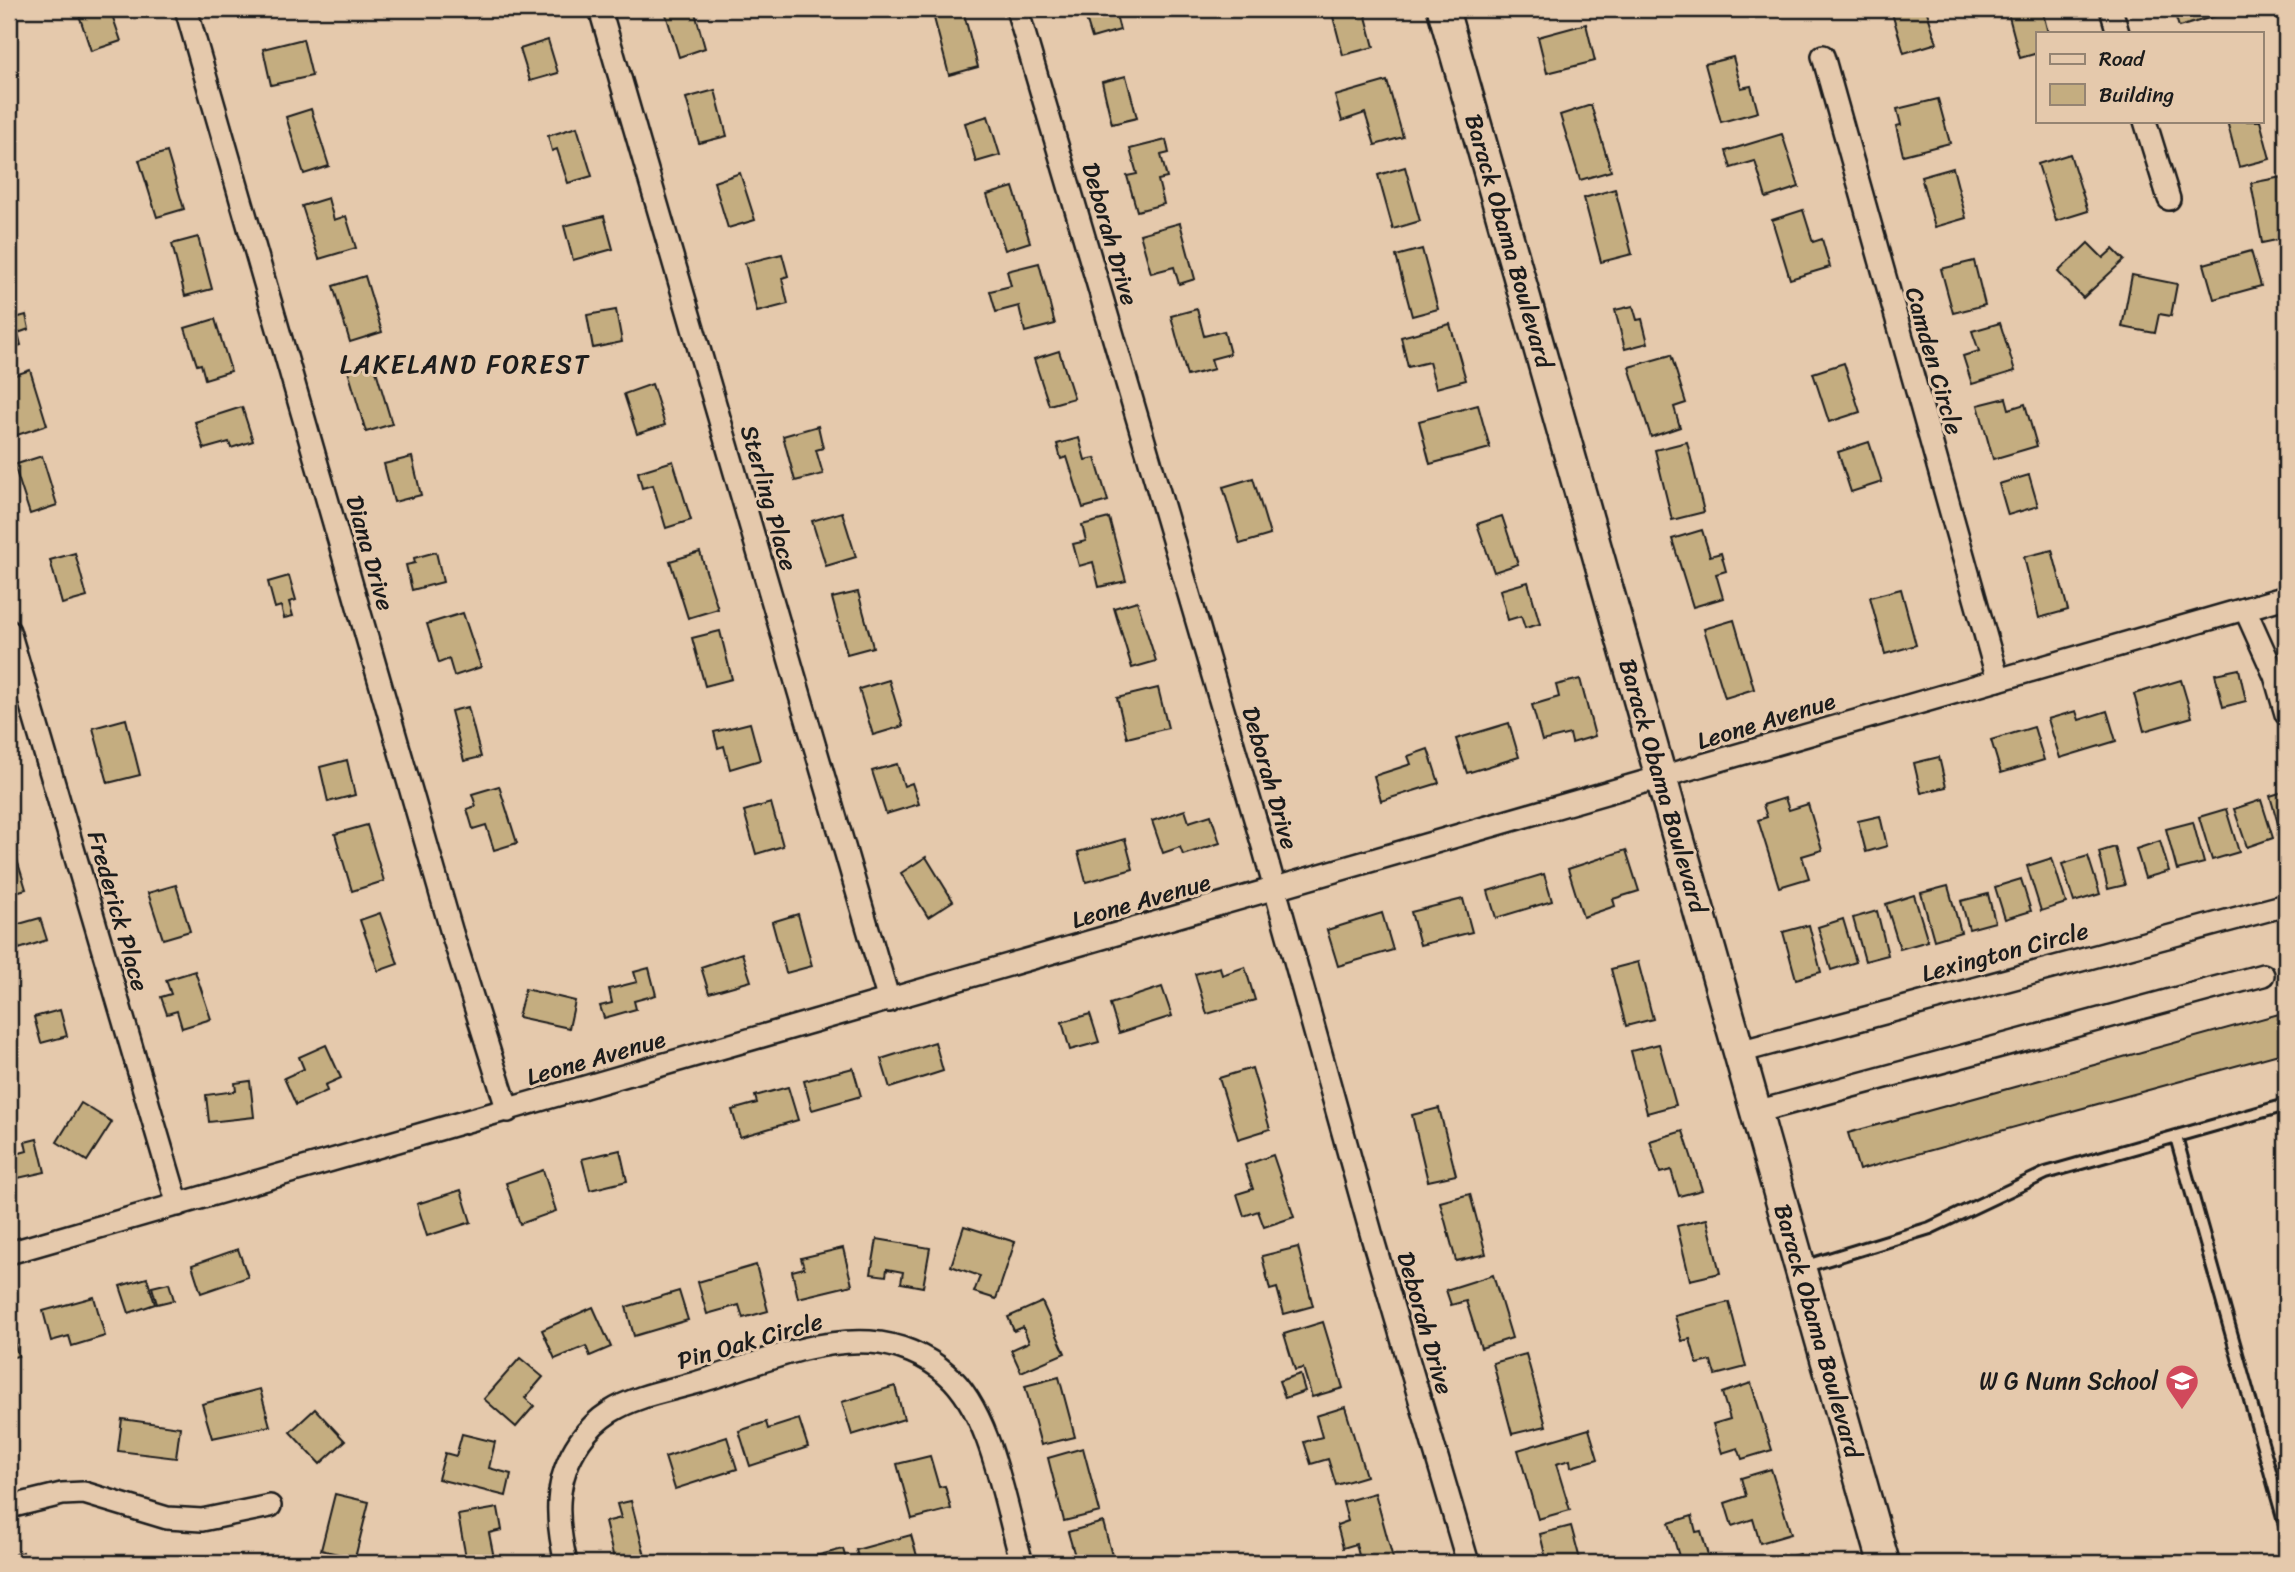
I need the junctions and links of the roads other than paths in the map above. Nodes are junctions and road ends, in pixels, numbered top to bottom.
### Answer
1 (186, 9) edge
2 (600, 9) edge
3 (1017, 9) edge
4 (1443, 9) edge
5 (2111, 9) edge
6 (2118, 32) edge
7 (1823, 56) dead end
8 (2145, 122) edge
9 (2169, 199) dead end
10 (2286, 597) edge
11 (2245, 608) junction
12 (9, 631) edge
13 (1998, 680) junction
14 (2286, 714) edge
15 (1661, 779) junction
16 (1275, 889) junction
17 (2286, 905) edge
18 (2263, 975) dead end
19 (889, 1001) junction
20 (1739, 1052) junction
21 (2286, 1105) edge
22 (508, 1111) junction
23 (1756, 1112) junction
24 (2175, 1137) junction
25 (178, 1205) junction
26 (9, 1253) edge
27 (1800, 1268) junction
28 (270, 1506) dead end
29 (9, 1507) edge
30 (2286, 1528) edge
31 (566, 1563) edge
32 (1022, 1563) edge
33 (1468, 1563) edge
34 (1884, 1563) edge

1 - 22 street, Diana Drive
2 - 19 street, Sterling Place
3 - 16 street, Deborah Drive
4 - 15 main road, Barack Obama Boulevard
5 - 6 street
7 - 13 street, Camden Circle
8 - 9 street
10 - 11 street, Leone Avenue
11 - 13 street, Leone Avenue
11 - 14 street
12 - 25 street, Frederick Place
13 - 15 street, Leone Avenue
15 - 16 street, Leone Avenue
15 - 20 main road, Barack Obama Boulevard
16 - 19 street, Leone Avenue
16 - 33 street, Deborah Drive
17 - 20 street, Lexington Circle
18 - 23 street
19 - 22 street, Leone Avenue
20 - 23 main road, Barack Obama Boulevard
21 - 24 lane
22 - 25 street, Leone Avenue
23 - 27 main road, Barack Obama Boulevard
24 - 27 lane
24 - 30 lane
25 - 26 street, Leone Avenue
27 - 34 main road, Barack Obama Boulevard
28 - 29 street
31 - 32 street, Pin Oak Circle

